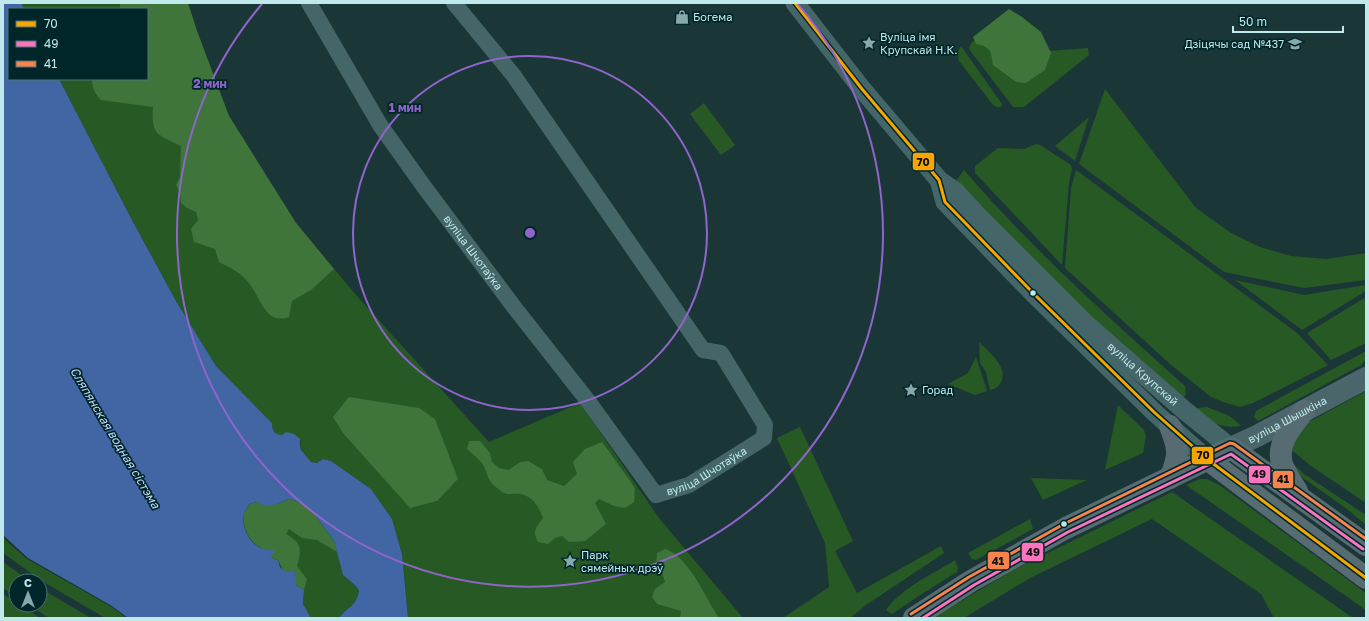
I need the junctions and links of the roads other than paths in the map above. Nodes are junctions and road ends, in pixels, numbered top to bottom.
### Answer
1 (309, 3) edge
2 (454, 3) edge
3 (795, 3) edge
4 (939, 180) junction
5 (1366, 378) edge
6 (1304, 411) junction
7 (1170, 426) junction
8 (1231, 448) junction
9 (1208, 459) junction
10 (1170, 478) junction
11 (1303, 501) junction
12 (1366, 545) edge
13 (1366, 578) edge
14 (914, 618) edge

1 - 2 street, вуліца Шчотаўка
3 - 4 street, вуліца Крупскай
4 - 7 street, вуліца Крупскай
4 - 8 street, вуліца Крупскай
5 - 6 main road, вуліца Шышкіна
6 - 8 main road, вуліца Шышкіна
6 - 11 main road
7 - 9 street, вуліца Крупскай
7 - 10 main road
8 - 9 main road, вуліца Шышкіна
8 - 11 main road, вуліца Крупскай
9 - 10 main road, вуліца Шышкіна
9 - 13 main road, вуліца Крупскай
10 - 14 main road, вуліца Шышкіна
11 - 12 main road, вуліца Крупскай

